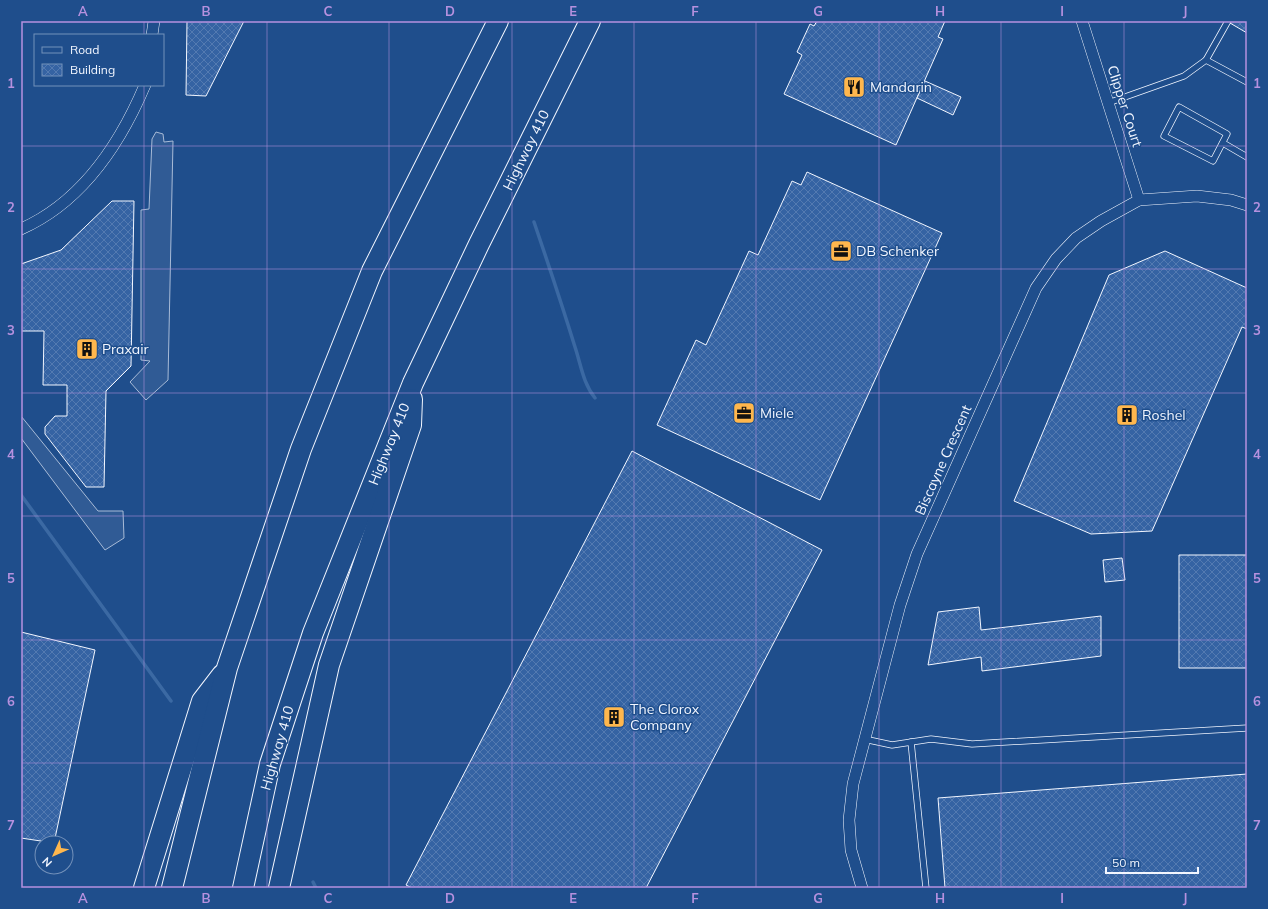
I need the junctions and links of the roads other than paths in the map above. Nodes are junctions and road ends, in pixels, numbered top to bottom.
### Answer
1 (154, 21) edge
2 (498, 21) edge
3 (590, 21) edge
4 (1082, 21) edge
5 (1228, 21) edge
6 (152, 34) edge
7 (1206, 60) junction
8 (1247, 82) edge
9 (145, 86) edge
10 (1108, 103) junction
11 (1223, 143) junction
12 (1247, 156) edge
13 (1139, 200) junction
14 (1247, 205) edge
15 (21, 229) edge
16 (413, 383) junction
17 (226, 668) junction
18 (1247, 728) edge
19 (864, 739) junction
20 (911, 742) junction
21 (144, 888) edge
22 (172, 888) edge
23 (243, 888) edge
24 (279, 888) edge
25 (862, 888) edge
26 (926, 888) edge

1 - 6 street
2 - 17 highway
3 - 16 highway, Highway 410
4 - 10 street, Clipper Court
5 - 7 lane
7 - 8 lane
7 - 10 lane
9 - 15 street
10 - 13 street, Clipper Court
11 - 11 lane
11 - 12 lane
13 - 14 street, Biscayne Crescent
13 - 19 street, Biscayne Crescent
16 - 23 highway, Highway 410
16 - 24 highway
17 - 21 highway
17 - 22 highway
18 - 20 lane
19 - 20 lane
19 - 25 street, Biscayne Crescent
20 - 26 lane

